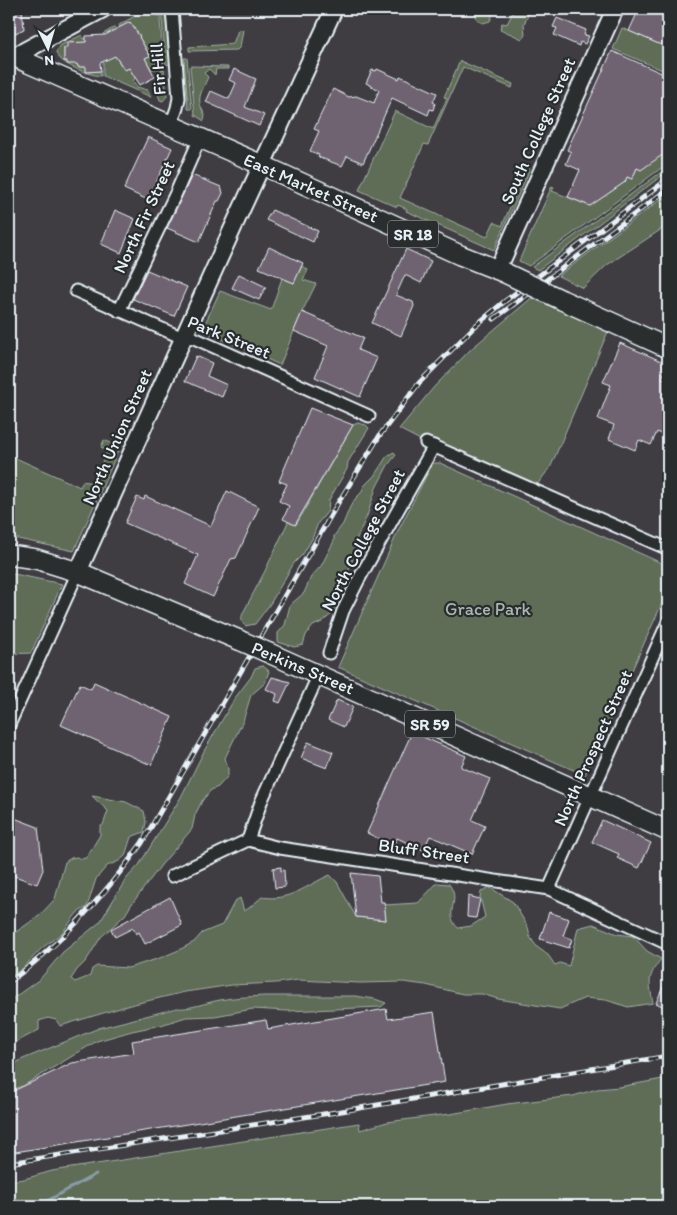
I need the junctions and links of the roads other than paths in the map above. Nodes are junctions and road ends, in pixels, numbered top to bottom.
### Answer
1 (103, 9) edge
2 (172, 9) edge
3 (334, 9) edge
4 (615, 9) edge
5 (10, 56) edge
6 (171, 125) junction
7 (200, 138) junction
8 (262, 165) junction
9 (501, 271) junction
10 (76, 291) dead end
11 (119, 311) junction
12 (184, 337) junction
13 (668, 348) edge
14 (369, 416) dead end
15 (668, 549) edge
16 (9, 555) edge
17 (78, 572) junction
18 (668, 622) edge
19 (329, 653) dead end
20 (319, 674) junction
21 (9, 725) edge
22 (591, 797) junction
23 (668, 831) edge
24 (248, 840) junction
25 (172, 876) dead end
26 (549, 889) junction
27 (668, 944) edge

1 - 5 street
2 - 6 street, Fir Hill
3 - 8 street, North Union Street
4 - 9 street, South College Street
5 - 6 main road, East Market Street / SR 18
6 - 7 main road, East Market Street / SR 18
7 - 8 main road, East Market Street / SR 18
7 - 11 street, North Fir Street
8 - 9 main road, East Market Street / SR 18
8 - 12 street, North Union Street
9 - 13 main road, East Market Street / SR 18, bridge
10 - 11 street, Park Street
11 - 12 street, Park Street
12 - 14 street, Park Street
12 - 17 street, North Union Street
15 - 19 street, North College Street
16 - 17 main road, Perkins Street / SR 59
17 - 20 main road, Perkins Street / SR 59, bridge
17 - 21 street, North Union Street
18 - 22 street, North Prospect Street
20 - 22 main road, Perkins Street / SR 59
20 - 24 street
22 - 23 main road, SR 59
22 - 26 street, North Prospect Street
24 - 25 street
24 - 26 street, Bluff Street
26 - 27 street, Bluff Street

